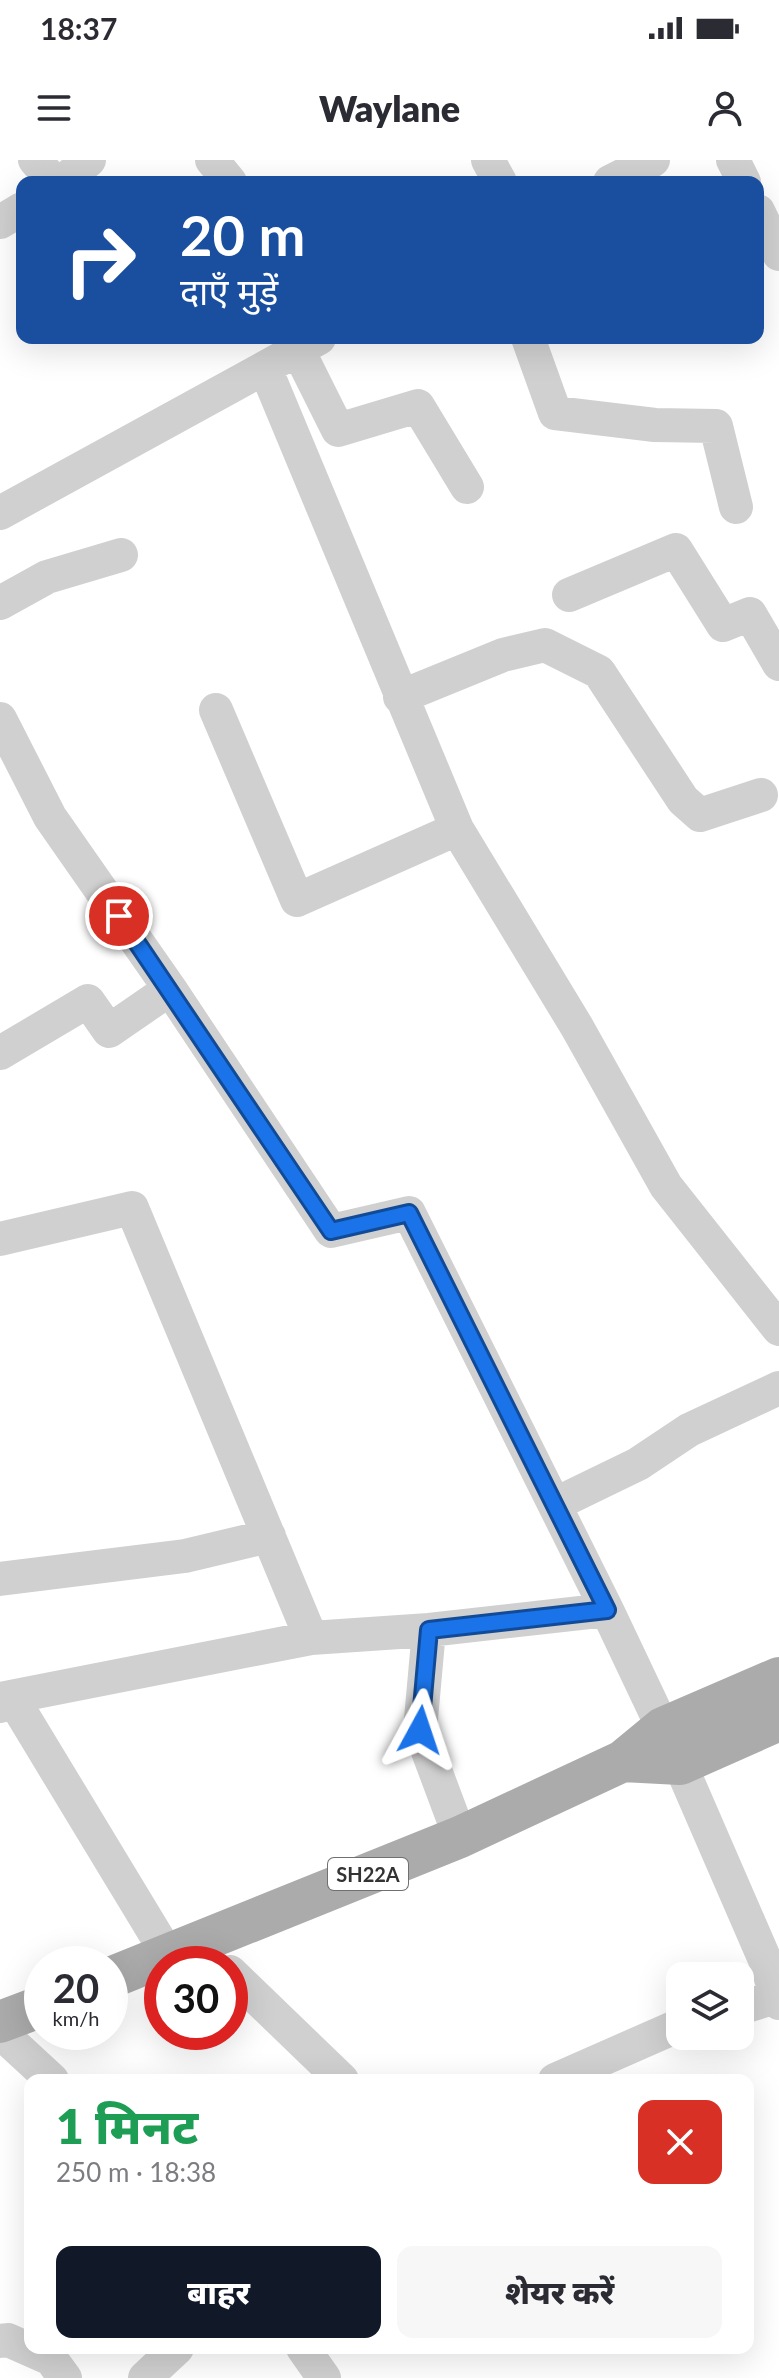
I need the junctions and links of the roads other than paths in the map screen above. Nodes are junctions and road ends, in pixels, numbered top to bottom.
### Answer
1 (35, 160) edge
2 (89, 160) edge
3 (212, 160) edge
4 (653, 160) edge
5 (49, 176) edge
6 (69, 176) edge
7 (225, 176) edge
8 (622, 176) edge
9 (764, 223) edge
10 (779, 254) edge
11 (307, 344) edge
12 (313, 344) edge
13 (530, 344) edge
14 (265, 368) junction
15 (467, 487) dead end
16 (736, 507) dead end
17 (0, 513) edge
18 (121, 555) dead end
19 (569, 595) dead end
20 (0, 603) edge
21 (779, 664) edge
22 (400, 697) junction
23 (216, 710) dead end
24 (0, 719) edge
25 (761, 795) dead end
26 (457, 829) junction
27 (170, 989) junction
28 (0, 1053) edge
29 (0, 1239) edge
30 (779, 1329) edge
31 (779, 1388) edge
32 (570, 1497) dead end
33 (269, 1536) junction
34 (0, 1579) edge
35 (607, 1610) junction
36 (429, 1630) junction
37 (311, 1638) junction
38 (779, 1678) edge
39 (4, 1702) edge
40 (779, 1720) edge
41 (671, 1746) junction
42 (460, 1837) junction
43 (190, 1946) edge
44 (214, 1946) edge
45 (772, 1961) edge
46 (248, 1989) edge
47 (778, 2000) edge
48 (754, 2005) edge
49 (24, 2013) edge
50 (0, 2022) edge
51 (666, 2031) edge
52 (0, 2032) edge
53 (46, 2074) edge
54 (336, 2074) edge
55 (569, 2074) edge
56 (0, 2341) edge
57 (24, 2347) edge
58 (40, 2354) edge
59 (171, 2354) edge
60 (307, 2354) edge
61 (65, 2378) edge
62 (145, 2378) edge
63 (324, 2378) edge

1 - 5 street
2 - 6 street
3 - 7 street
4 - 8 street
9 - 10 street
11 - 14 street
12 - 15 street
13 - 16 street
14 - 17 street
14 - 22 street
18 - 20 street
19 - 21 street
22 - 25 street
22 - 26 street
23 - 26 street
24 - 27 street
26 - 30 street
27 - 28 street
27 - 35 street
29 - 33 street
31 - 32 street
33 - 34 street
33 - 37 street
35 - 36 street
35 - 41 street
36 - 37 street
36 - 42 street
37 - 39 street
38 - 41 main road, SH22A
39 - 43 street
40 - 41 main road, SH22A
41 - 42 main road, SH22A
41 - 45 street
42 - 44 main road, SH22A
45 - 47 street
46 - 54 street
47 - 48 street
49 - 50 main road
51 - 55 street
52 - 53 street
56 - 57 street
58 - 61 street
59 - 62 street
60 - 63 street

